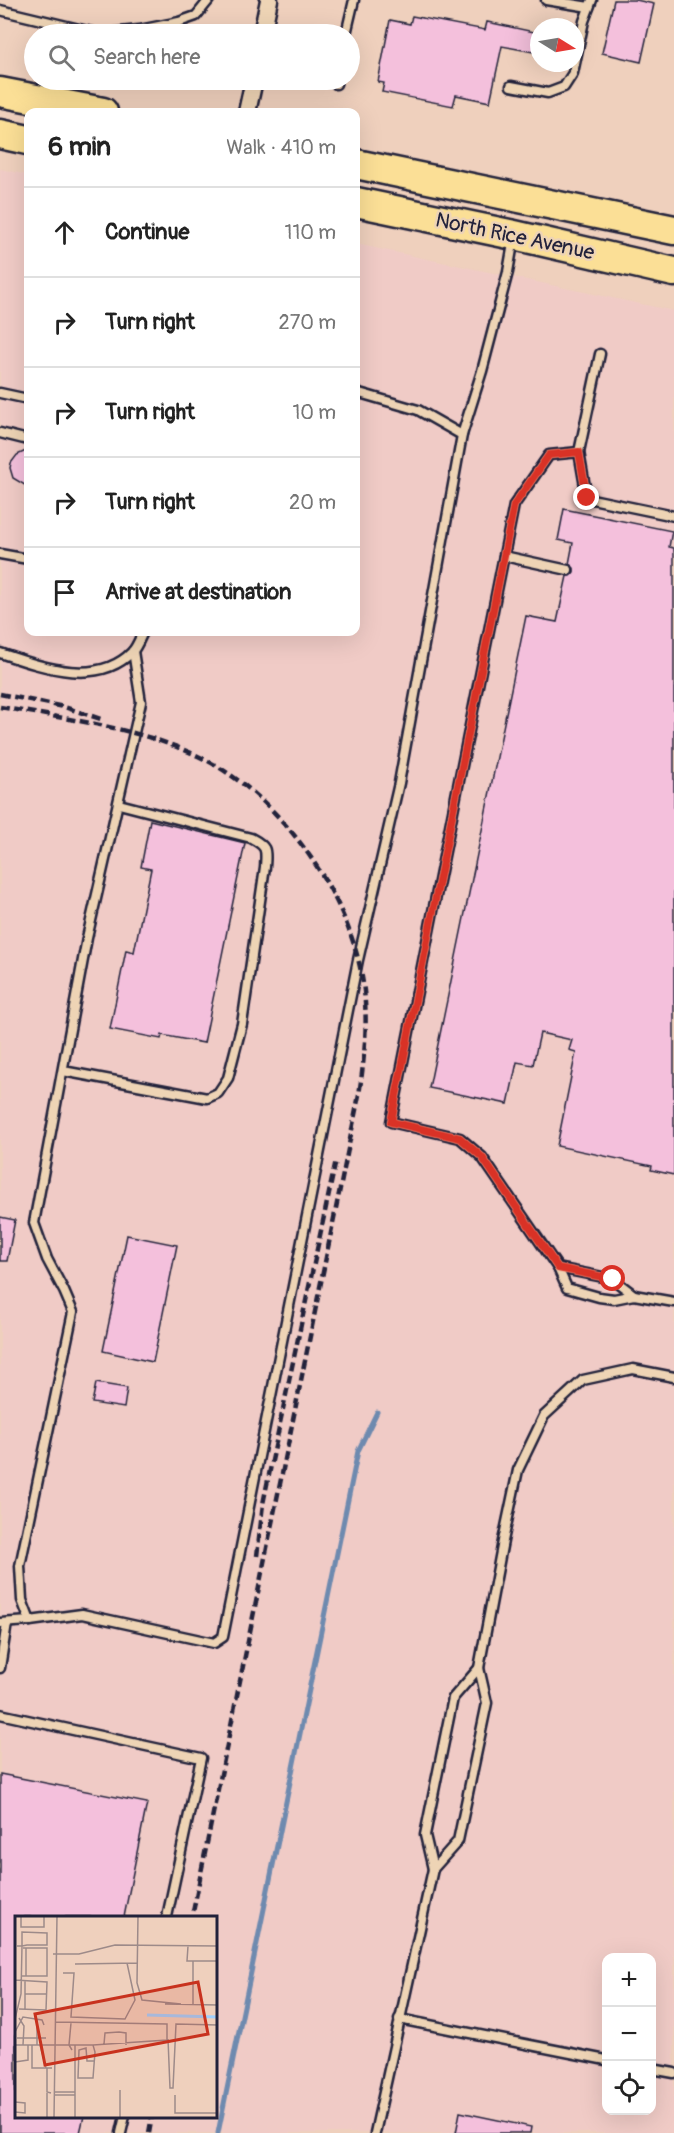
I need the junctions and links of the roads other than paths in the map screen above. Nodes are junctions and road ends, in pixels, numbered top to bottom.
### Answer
1 (208, 0) edge
2 (269, 0) edge
3 (354, 0) edge
4 (546, 0) edge
5 (591, 3) edge
6 (0, 10) edge
7 (58, 24) edge
8 (169, 24) edge
9 (264, 24) edge
10 (348, 24) edge
11 (511, 86) dead end
12 (252, 90) edge
13 (0, 92) edge
14 (82, 108) edge
15 (248, 108) edge
16 (0, 134) edge
17 (24, 139) edge
18 (360, 166) edge
19 (360, 203) edge
20 (674, 230) edge
21 (514, 235) junction
22 (674, 272) edge
23 (600, 354) dead end
24 (0, 393) edge
25 (360, 393) edge
26 (24, 398) edge
27 (0, 433) edge
28 (462, 435) junction
29 (24, 439) edge
30 (579, 452) junction
31 (674, 516) edge
32 (0, 554) edge
33 (504, 556) junction
34 (24, 558) edge
35 (568, 570) dead end
36 (141, 636) edge
37 (133, 651) junction
38 (0, 653) edge
39 (119, 804) junction
40 (63, 1071) junction
41 (558, 1268) junction
42 (634, 1295) junction
43 (674, 1302) edge
44 (674, 1377) edge
45 (30, 1621) junction
46 (3, 1623) edge
47 (0, 1668) edge
48 (479, 1668) junction
49 (0, 1714) edge
50 (433, 1869) junction
51 (167, 1916) edge
52 (399, 2019) junction
53 (602, 2059) edge
54 (656, 2070) edge
55 (674, 2073) edge
56 (125, 2118) edge
57 (121, 2133) edge
58 (375, 2133) edge

1 - 8 lane
2 - 9 street
3 - 10 lane
4 - 5 lane
5 - 11 lane
6 - 7 lane
12 - 15 street
13 - 14 highway
16 - 17 highway
18 - 20 highway, North Rice Avenue
19 - 21 highway, North Rice Avenue
21 - 22 highway, North Rice Avenue
21 - 28 lane
23 - 30 lane
24 - 26 lane
25 - 28 lane
27 - 29 lane
28 - 45 lane
30 - 31 lane
30 - 33 lane
32 - 34 lane
33 - 35 lane
33 - 41 lane
36 - 37 lane
37 - 38 lane
37 - 39 lane
39 - 40 lane
39 - 40 lane
40 - 45 lane
41 - 42 lane
41 - 42 lane
42 - 43 lane
44 - 48 lane
45 - 46 lane
46 - 47 lane
48 - 50 lane
48 - 50 lane
49 - 51 lane
50 - 52 lane
52 - 53 lane
52 - 58 lane
54 - 55 lane
56 - 57 lane

